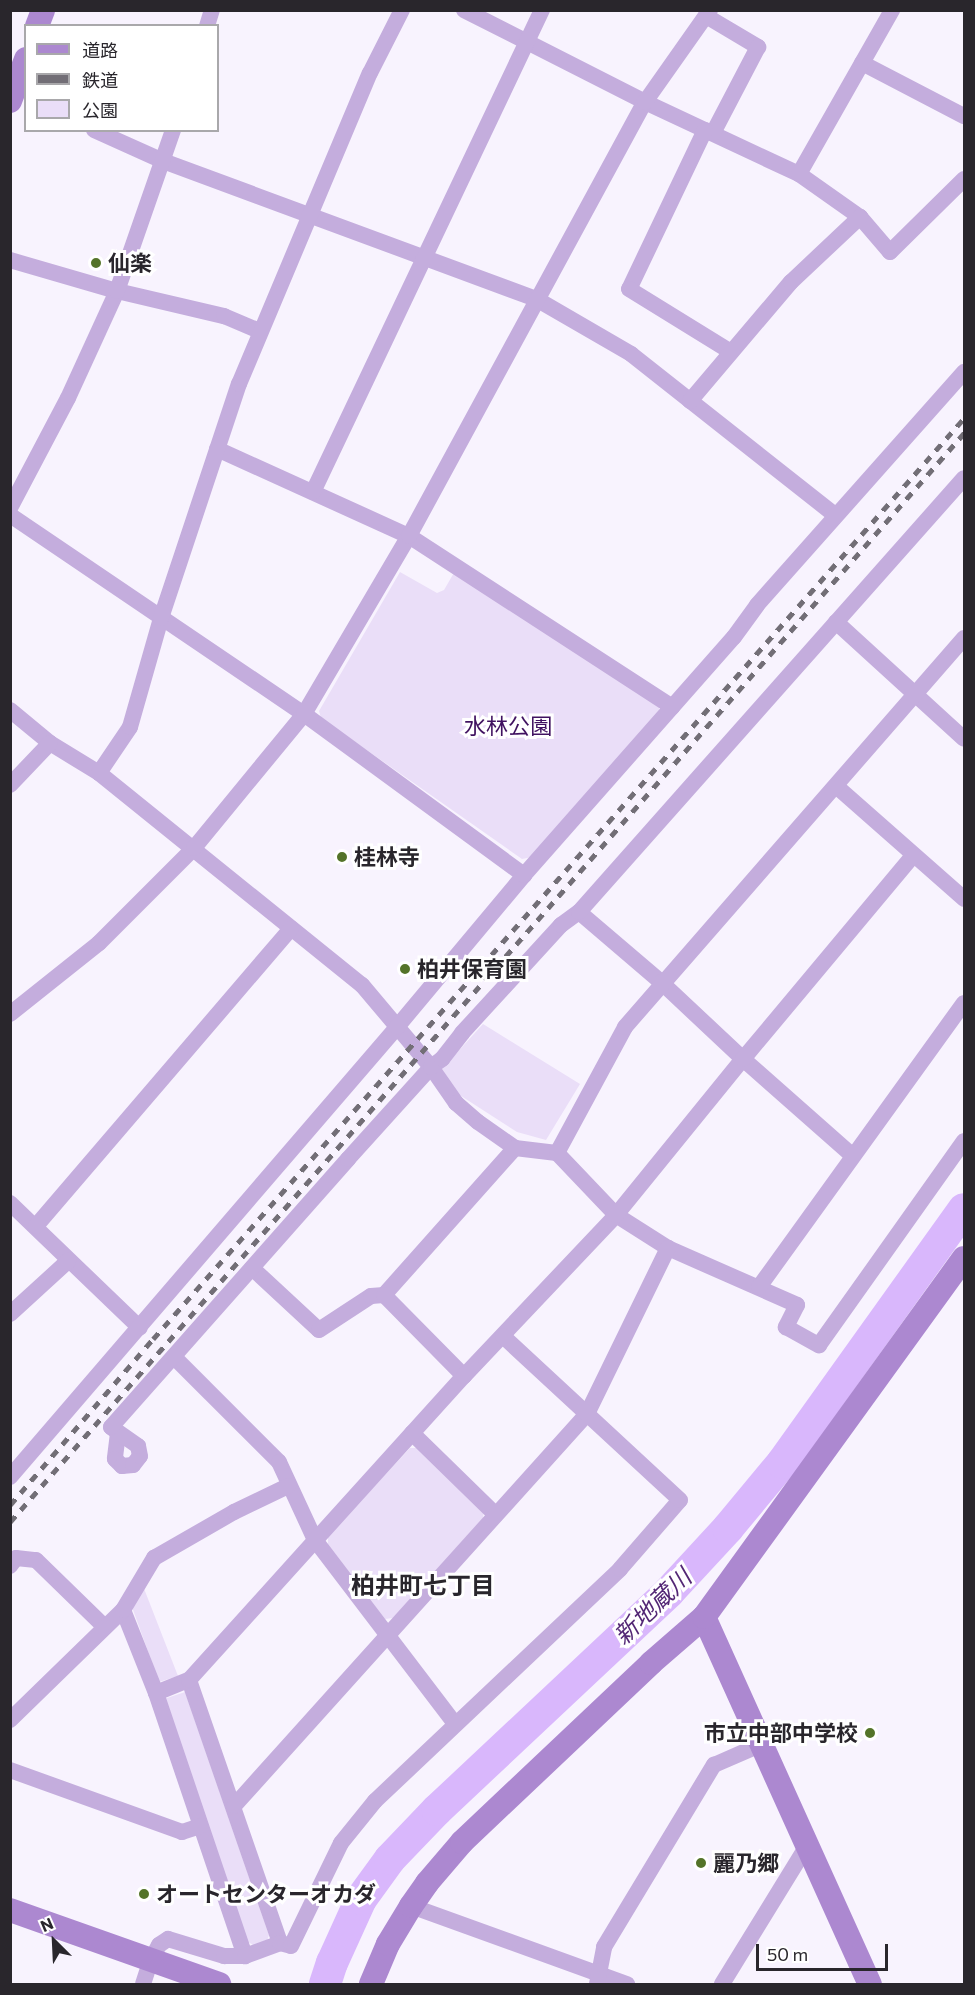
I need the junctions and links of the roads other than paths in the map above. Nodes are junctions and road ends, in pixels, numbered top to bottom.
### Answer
1 (402, 10) edge
2 (464, 10) edge
3 (542, 10) edge
4 (892, 10) edge
5 (708, 13) edge
6 (525, 42) junction
7 (862, 63) junction
8 (24, 66) edge
9 (15, 97) edge
10 (645, 102) junction
11 (964, 116) edge
12 (98, 132) edge
13 (171, 132) edge
14 (709, 132) junction
15 (163, 161) junction
16 (799, 174) junction
17 (964, 180) edge
18 (311, 216) junction
19 (860, 217) junction
20 (424, 257) junction
21 (10, 260) edge
22 (117, 291) junction
23 (538, 300) junction
24 (261, 331) junction
25 (731, 352) junction
26 (964, 372) edge
27 (690, 401) junction
28 (217, 449) junction
29 (964, 478) edge
30 (313, 492) junction
31 (10, 508) edge
32 (10, 515) edge
33 (836, 515) junction
34 (409, 536) junction
35 (161, 618) junction
36 (836, 622) junction
37 (964, 638) edge
38 (916, 694) junction
39 (672, 707) junction
40 (10, 710) edge
41 (304, 714) junction
42 (964, 739) edge
43 (50, 743) junction
44 (99, 773) junction
45 (10, 785) edge
46 (836, 786) junction
47 (194, 848) junction
48 (913, 856) junction
49 (524, 875) junction
50 (964, 899) edge
51 (579, 912) junction
52 (291, 928) junction
53 (661, 982) junction
54 (964, 1003) edge
55 (10, 1014) edge
56 (397, 1027) junction
57 (742, 1059) junction
58 (431, 1067) junction
59 (964, 1141) edge
60 (515, 1148) junction
61 (557, 1153) junction
62 (852, 1155) junction
63 (10, 1203) edge
64 (616, 1215) junction
65 (36, 1226) junction
66 (668, 1248) junction
67 (964, 1258) edge
68 (68, 1261) junction
69 (252, 1268) junction
70 (759, 1287) junction
71 (384, 1295) junction
72 (10, 1314) edge
73 (140, 1328) junction
74 (503, 1336) junction
75 (174, 1357) junction
76 (464, 1376) junction
77 (587, 1414) junction
78 (118, 1433) dead end
79 (412, 1433) junction
80 (10, 1477) edge
81 (288, 1486) junction
82 (496, 1515) junction
83 (315, 1540) junction
84 (10, 1566) edge
85 (123, 1610) junction
86 (704, 1617) junction
87 (105, 1627) junction
88 (388, 1636) junction
89 (189, 1680) junction
90 (156, 1693) junction
91 (10, 1720) edge
92 (455, 1724) junction
93 (762, 1744) junction
94 (10, 1770) edge
95 (234, 1806) junction
96 (200, 1826) junction
97 (807, 1844) junction
98 (411, 1906) junction
99 (10, 1910) edge
100 (280, 1943) junction
101 (245, 1956) junction
102 (151, 1960) junction
103 (598, 1979) edge
104 (143, 1984) edge
105 (219, 1984) edge
106 (371, 1984) edge
107 (627, 1984) edge
108 (722, 1984) edge
109 (870, 1984) edge

1 - 18 street
2 - 6 street
3 - 6 street
4 - 7 street
5 - 10 street
5 - 14 street
6 - 10 street
6 - 20 street
7 - 11 street
7 - 16 street
8 - 9 street
10 - 14 street
10 - 23 street
12 - 15 street
13 - 15 street
14 - 16 street
14 - 25 street
15 - 18 street
15 - 22 street
16 - 19 street
17 - 19 street
18 - 20 street
18 - 24 street
19 - 25 street
20 - 23 street
20 - 30 street
21 - 22 street
22 - 24 street
22 - 31 street
23 - 27 street
23 - 34 street
24 - 28 street
25 - 27 street
26 - 33 street
27 - 33 street
28 - 30 street
28 - 35 street
29 - 36 street
30 - 34 street
32 - 35 street
33 - 39 street
34 - 39 street
34 - 41 street
35 - 41 street
35 - 44 street
36 - 38 street
36 - 51 street
37 - 38 street
38 - 42 street
38 - 46 street
39 - 49 street
40 - 43 street
41 - 47 street
41 - 49 street
43 - 44 street
43 - 45 street
44 - 47 street
46 - 48 street
46 - 53 street
47 - 52 street
47 - 55 street
48 - 50 street
48 - 57 street
49 - 56 street
51 - 53 street
51 - 58 street
52 - 56 street
52 - 65 street
53 - 57 street
53 - 61 street
54 - 62 street
56 - 58 street
56 - 73 street
57 - 62 street
57 - 64 street
58 - 60 street
58 - 69 street
59 - 70 street
60 - 61 street
60 - 71 street
61 - 64 street
62 - 70 street
63 - 65 street
64 - 66 street
64 - 74 street
65 - 68 street
66 - 70 street
66 - 77 street
67 - 86 street
68 - 72 street
68 - 73 street
69 - 71 street
69 - 75 street
71 - 76 street
73 - 80 street
74 - 76 street
74 - 77 street
75 - 78 street
75 - 81 street
76 - 79 street
77 - 82 street
77 - 92 street
79 - 82 street
79 - 83 street
81 - 83 street
81 - 85 street
82 - 88 street
83 - 88 street
83 - 89 street
84 - 87 street
85 - 87 street
85 - 90 street
86 - 93 street
86 - 98 street
87 - 91 street
88 - 92 street
88 - 95 street
89 - 90 street
89 - 95 street
90 - 96 street
92 - 100 street
93 - 97 street
93 - 103 street
94 - 96 street
95 - 100 street
96 - 101 street
97 - 108 street
97 - 109 street
98 - 103 street
98 - 106 street
99 - 102 street
100 - 101 street
101 - 102 street
102 - 104 street
102 - 105 street
103 - 107 street

